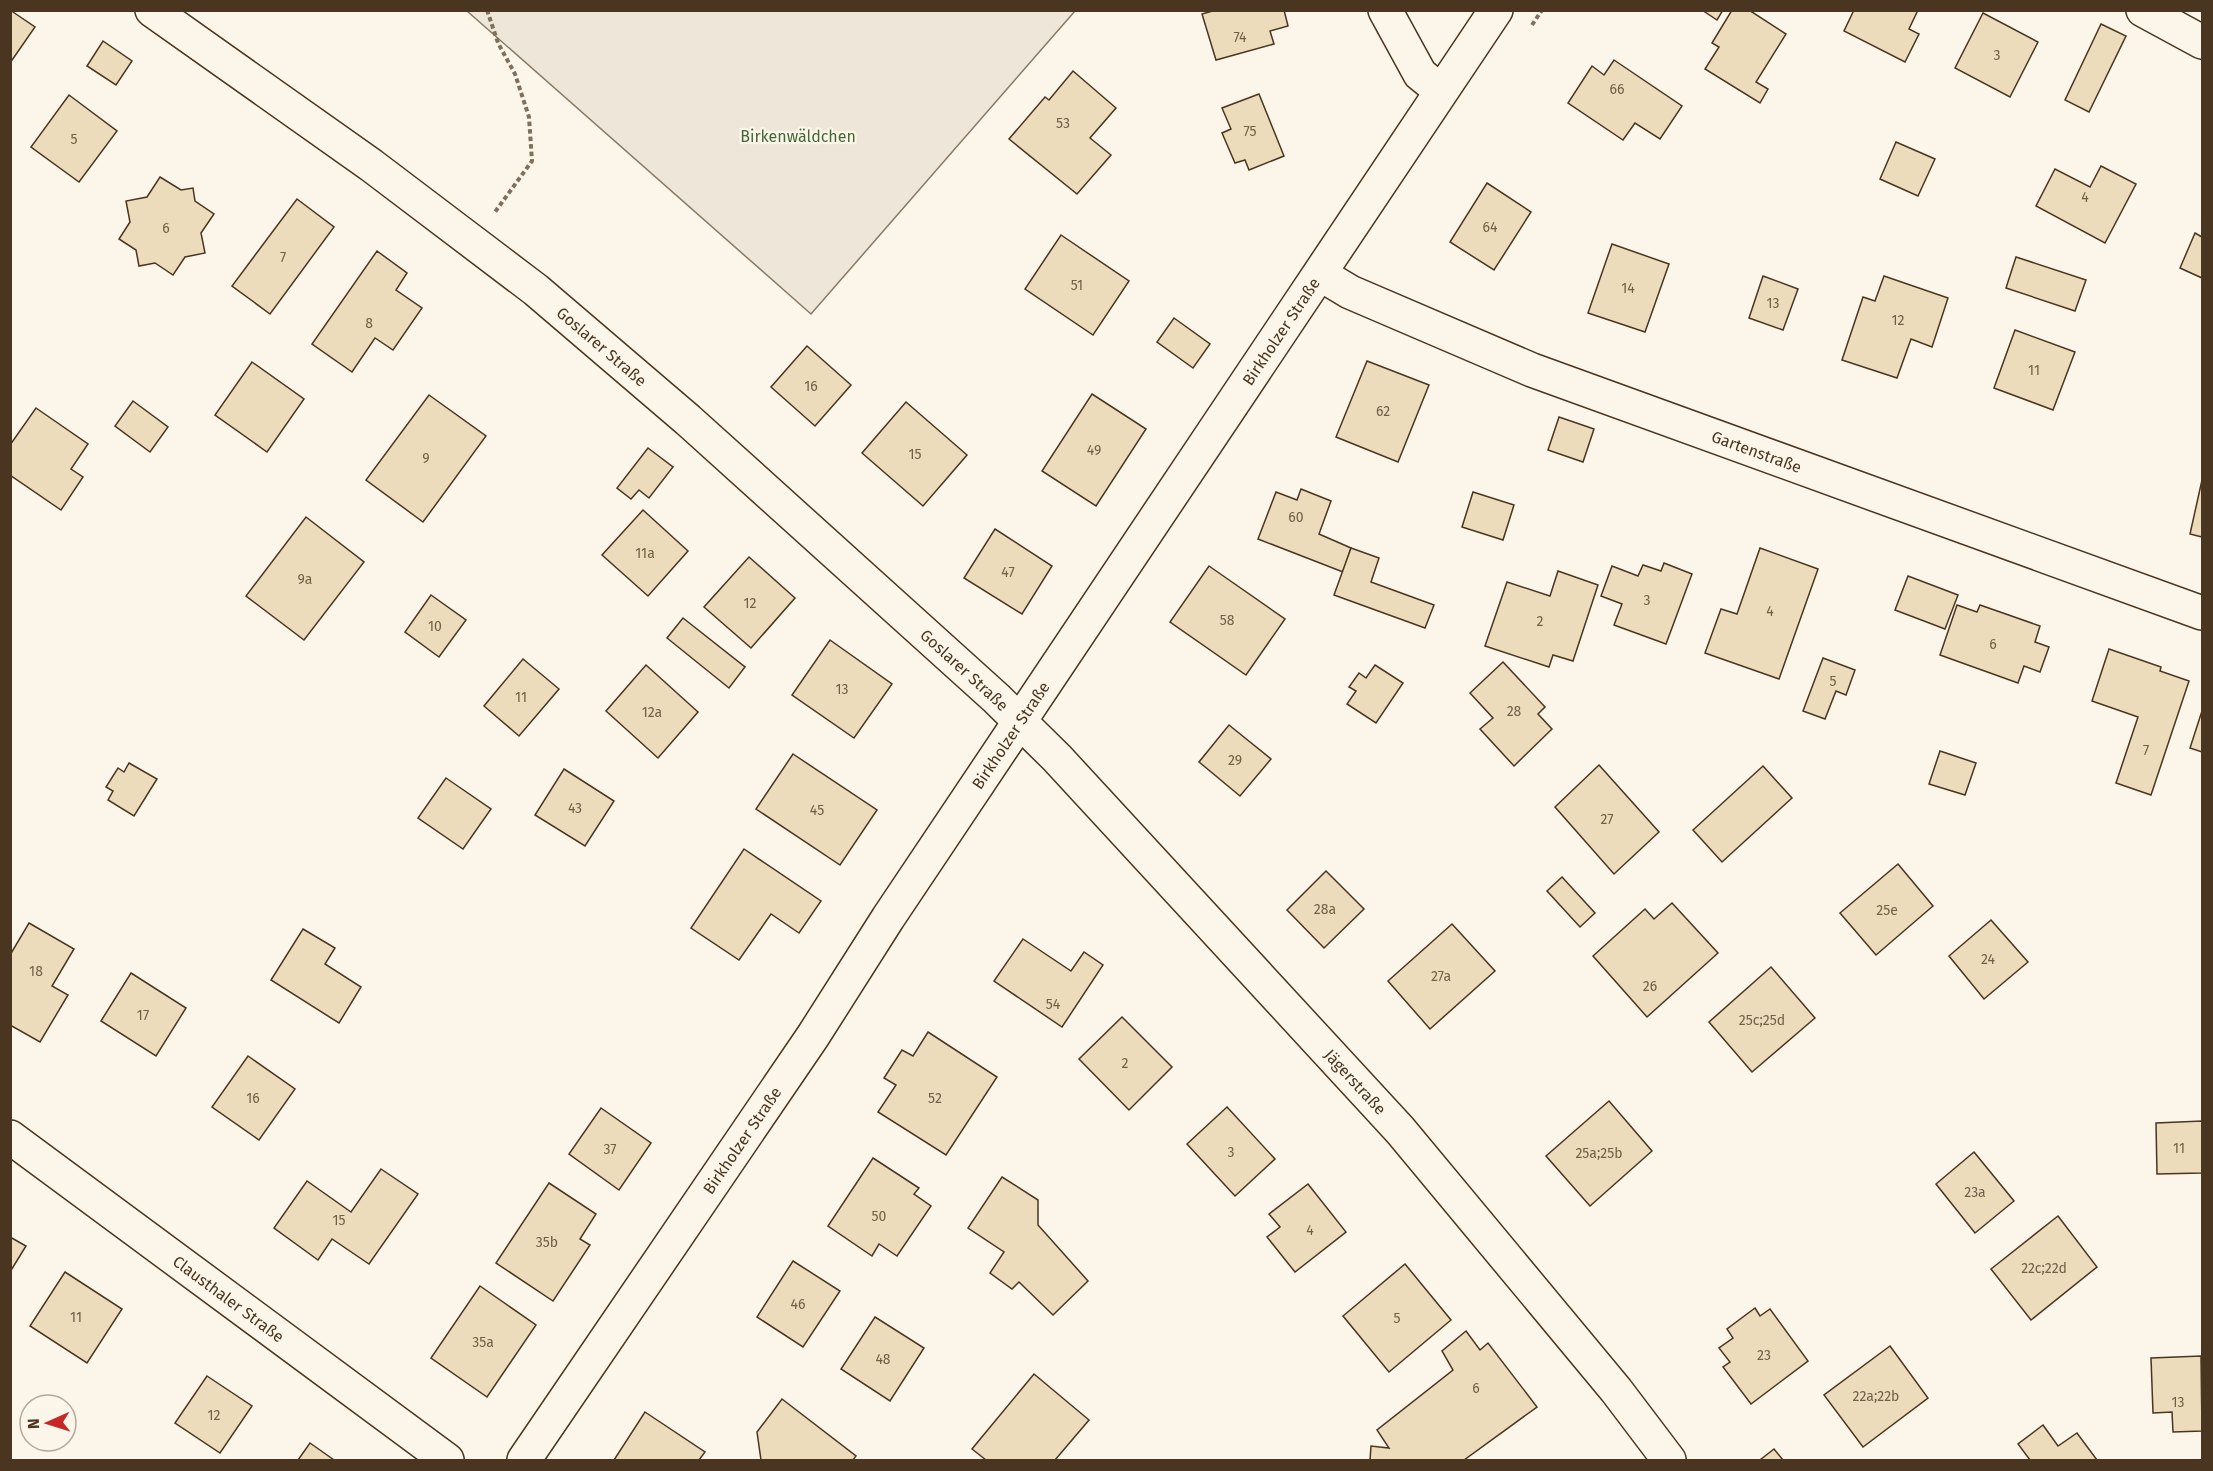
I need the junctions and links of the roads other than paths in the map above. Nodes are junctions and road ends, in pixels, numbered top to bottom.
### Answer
1 (152, 10) edge
2 (1384, 10) edge
3 (1496, 10) edge
4 (2143, 10) edge
5 (2202, 42) edge
6 (1441, 91) junction
7 (1320, 274) junction
8 (2202, 613) edge
9 (1020, 722) junction
10 (10, 1137) edge
11 (447, 1461) edge
12 (524, 1461) edge
13 (1669, 1461) edge

1 - 9 street, Goslarer Straße
2 - 6 street
3 - 6 street, Birkholzer Straße
4 - 5 street
6 - 7 street, Birkholzer Straße
7 - 8 street, Gartenstraße
7 - 9 street, Birkholzer Straße
9 - 12 street, Birkholzer Straße
9 - 13 street, Jägerstraße
10 - 11 street, Clausthaler Straße

